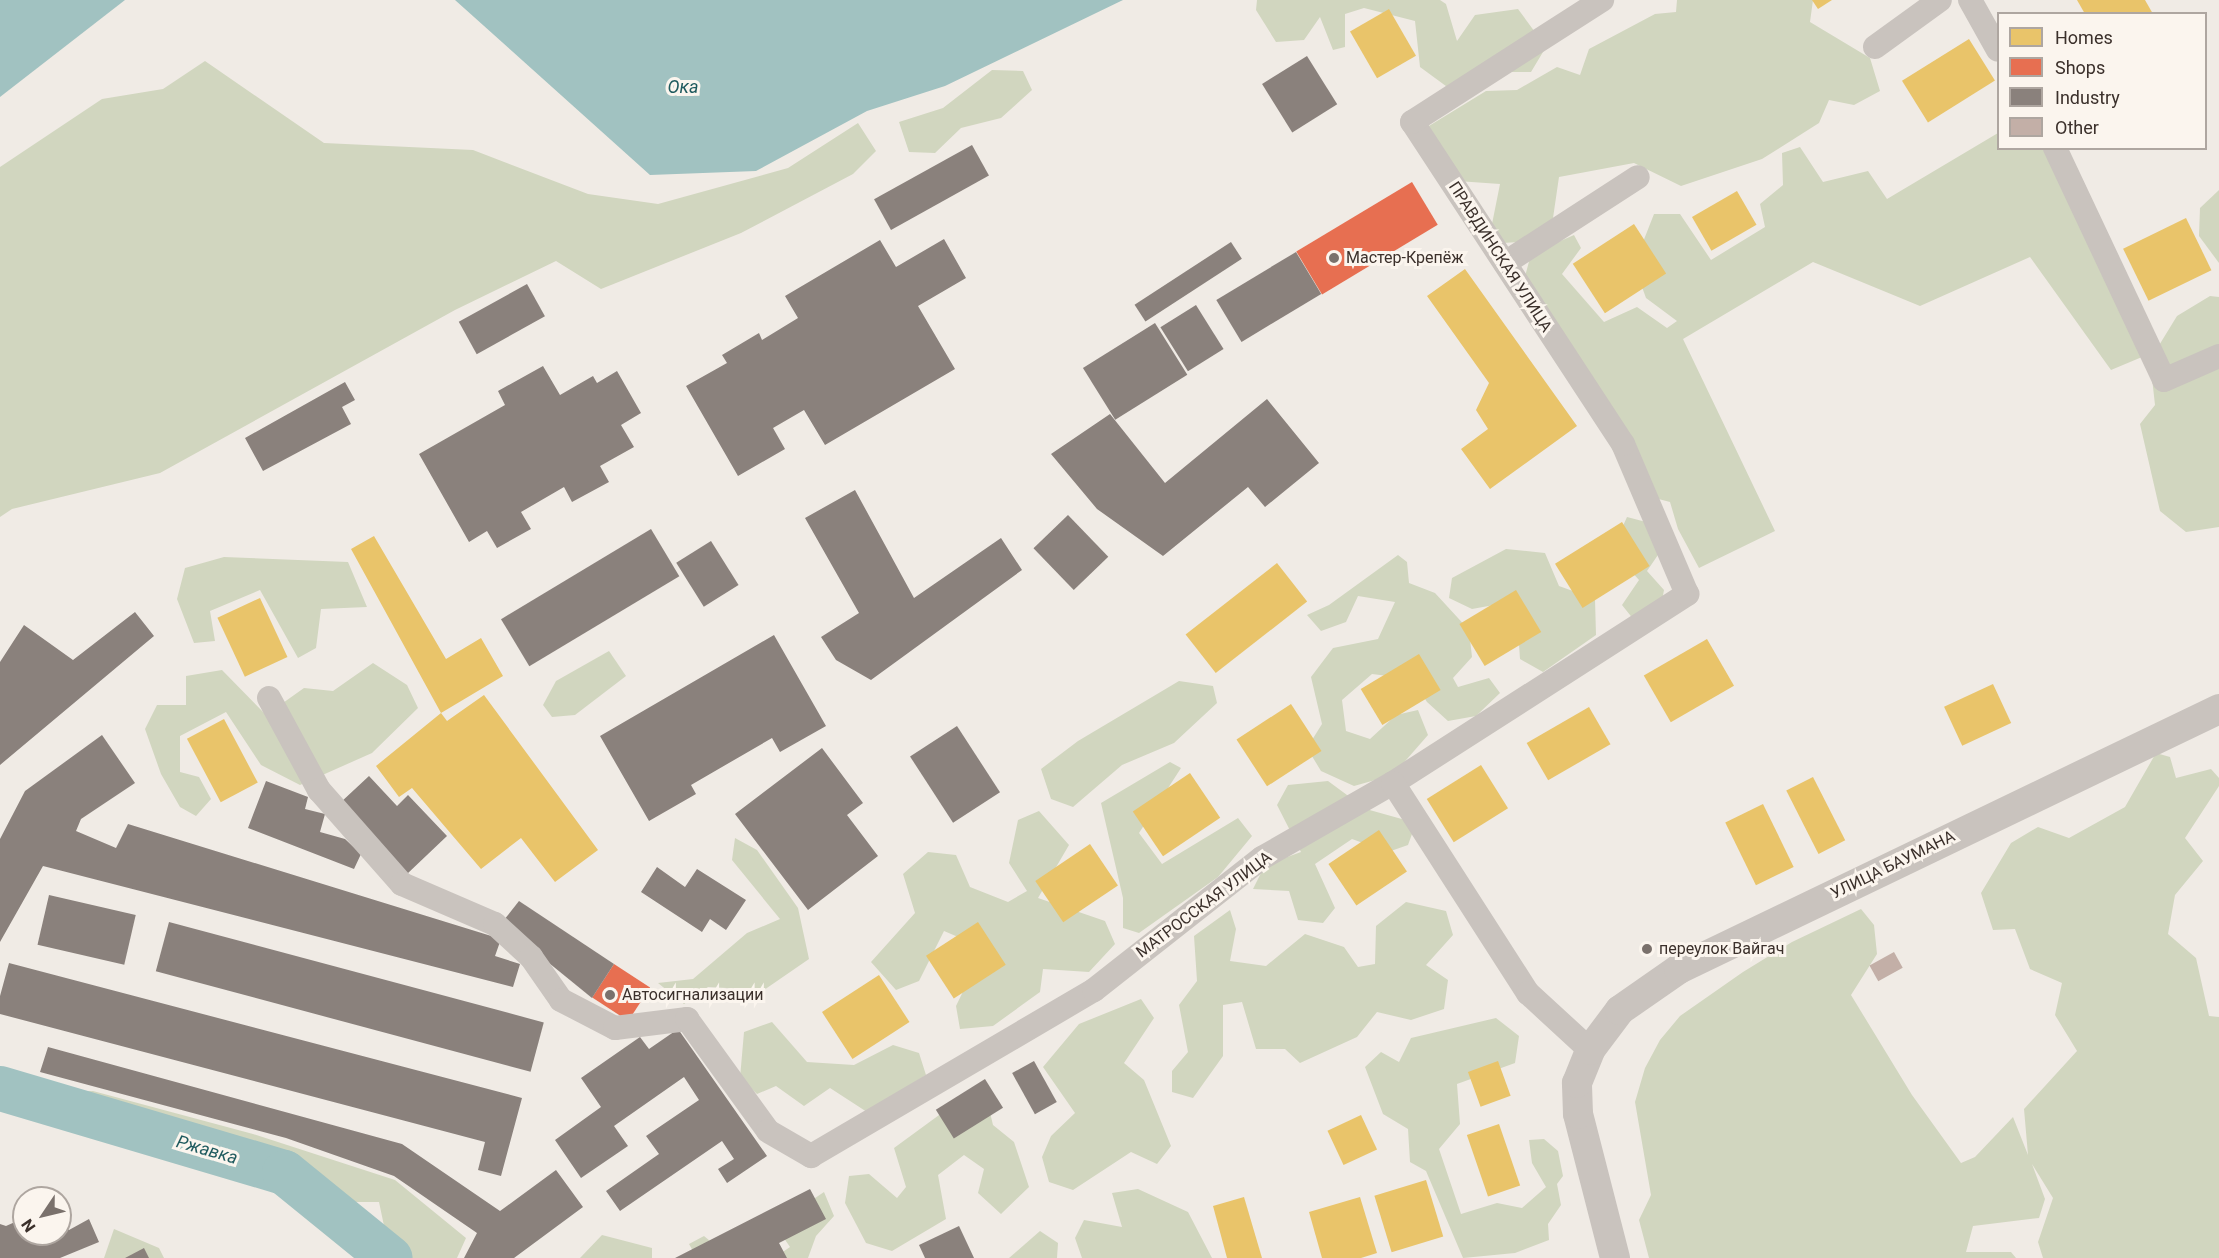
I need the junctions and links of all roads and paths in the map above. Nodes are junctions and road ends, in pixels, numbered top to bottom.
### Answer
1 (1602, 0) edge
2 (1940, 0) edge
3 (1970, 0) edge
4 (1875, 47) dead end
5 (1997, 48) edge
6 (2056, 150) edge
7 (1638, 177) dead end
8 (1505, 263) junction
9 (2219, 356) edge
10 (1687, 594) joint
11 (269, 698) dead end
12 (2219, 710) edge
13 (1393, 783) junction
14 (1590, 1050) junction
15 (1615, 1258) edge

1 - 8 street, ПРАВДИНСКАЯ УЛИЦА
2 - 4 street
3 - 5 street
6 - 9 street
7 - 8 street
8 - 10 street, ПРАВДИНСКАЯ УЛИЦА
10 - 13 street, МАТРОССКАЯ УЛИЦА
11 - 13 street, МАТРОССКАЯ УЛИЦА
12 - 14 street, УЛИЦА БАУМАНА
13 - 14 street
14 - 15 street

